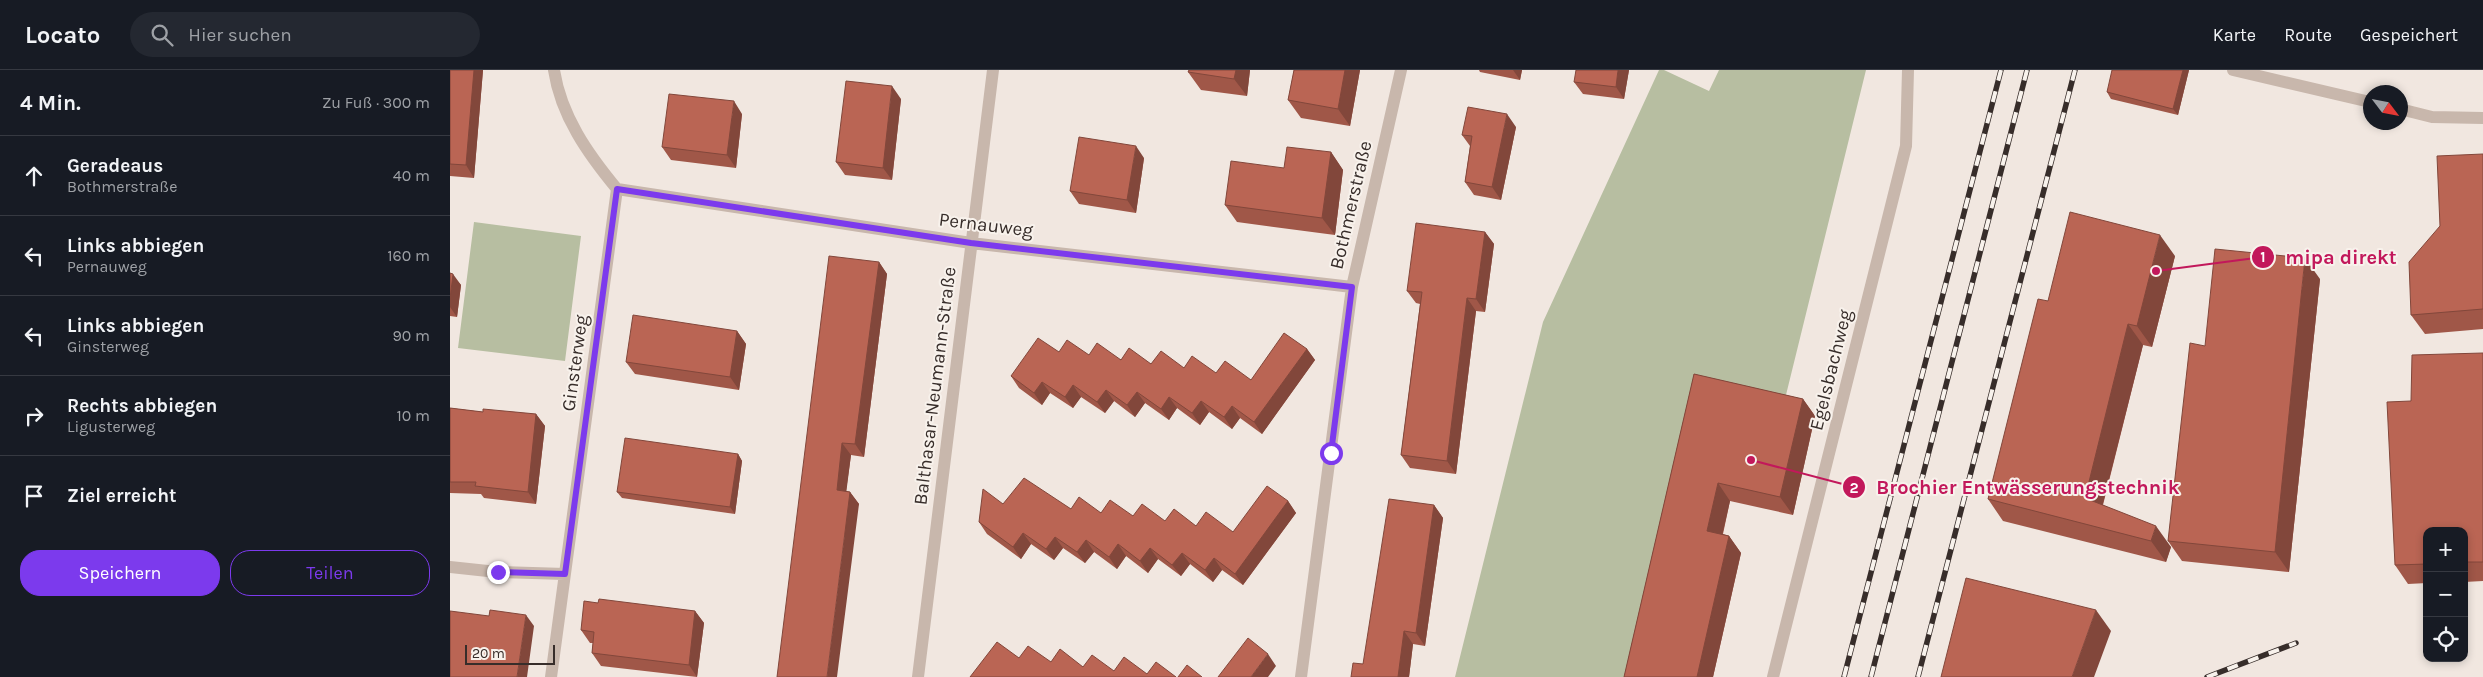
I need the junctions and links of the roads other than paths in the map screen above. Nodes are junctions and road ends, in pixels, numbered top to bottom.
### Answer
1 (554, 70) edge
2 (993, 70) edge
3 (1400, 70) edge
4 (1908, 70) edge
5 (2233, 70) edge
6 (2363, 100) edge
7 (2408, 111) edge
8 (2483, 118) edge
9 (617, 189) junction
10 (971, 243) junction
11 (1352, 287) junction
12 (450, 567) edge
13 (565, 574) junction
14 (551, 677) edge
15 (918, 677) edge
16 (1301, 677) edge
17 (1773, 677) edge

1 - 9 street
2 - 10 street, Balthasar-Neumann-Straße
3 - 11 street, Bothmerstraße
4 - 17 street, Egelsbachweg
5 - 6 street
7 - 8 street
9 - 10 street, Pernauweg
9 - 13 street, Ginsterweg
10 - 11 street, Pernauweg
10 - 15 street, Balthasar-Neumann-Straße
11 - 16 street, Bothmerstraße
12 - 13 street
13 - 14 street, Ginsterweg

